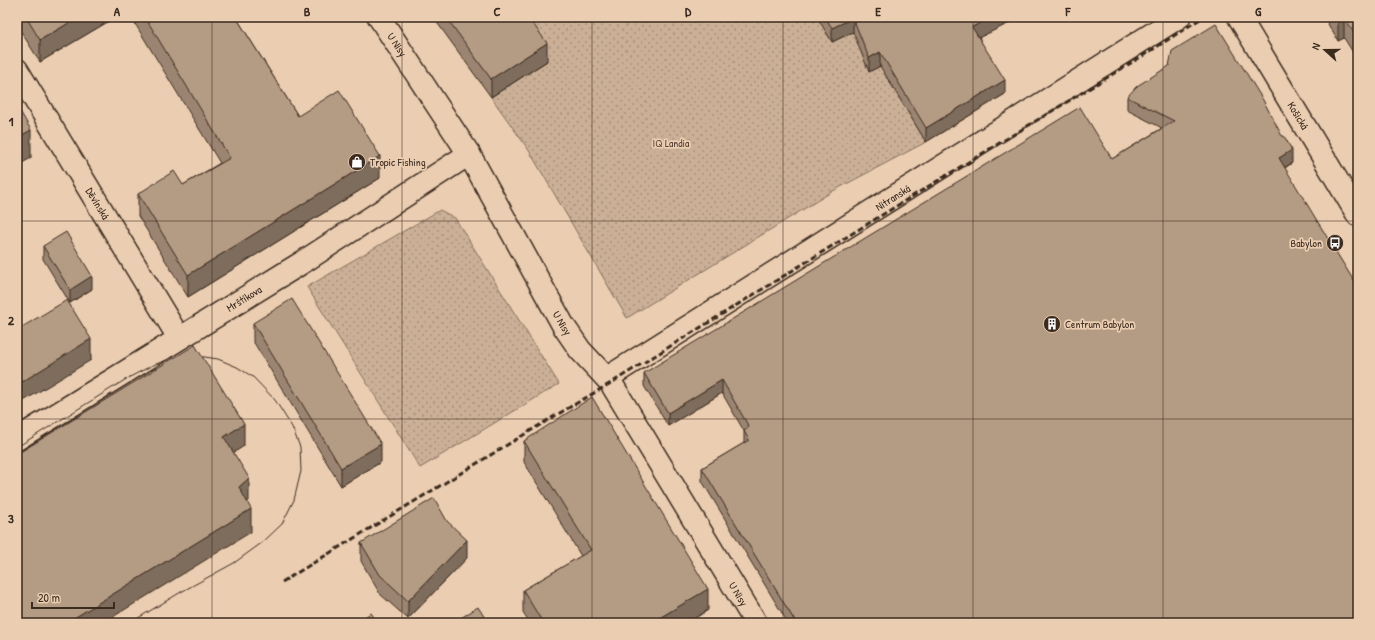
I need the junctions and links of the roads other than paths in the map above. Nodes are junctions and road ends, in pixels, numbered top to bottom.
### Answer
1 (379, 17) edge
2 (1179, 17) edge
3 (1239, 17) edge
4 (17, 70) edge
5 (469, 154) junction
6 (1358, 215) edge
7 (179, 338) junction
8 (607, 378) junction
9 (17, 439) edge
10 (756, 623) edge

1 - 5 street, U Nisy
2 - 8 street, Nitranská
3 - 6 street, Košická
4 - 7 street, Děvínská
5 - 7 street, Mrštíkova
5 - 8 street, U Nisy
7 - 9 street, Mrštíkova
8 - 10 street, U Nisy

